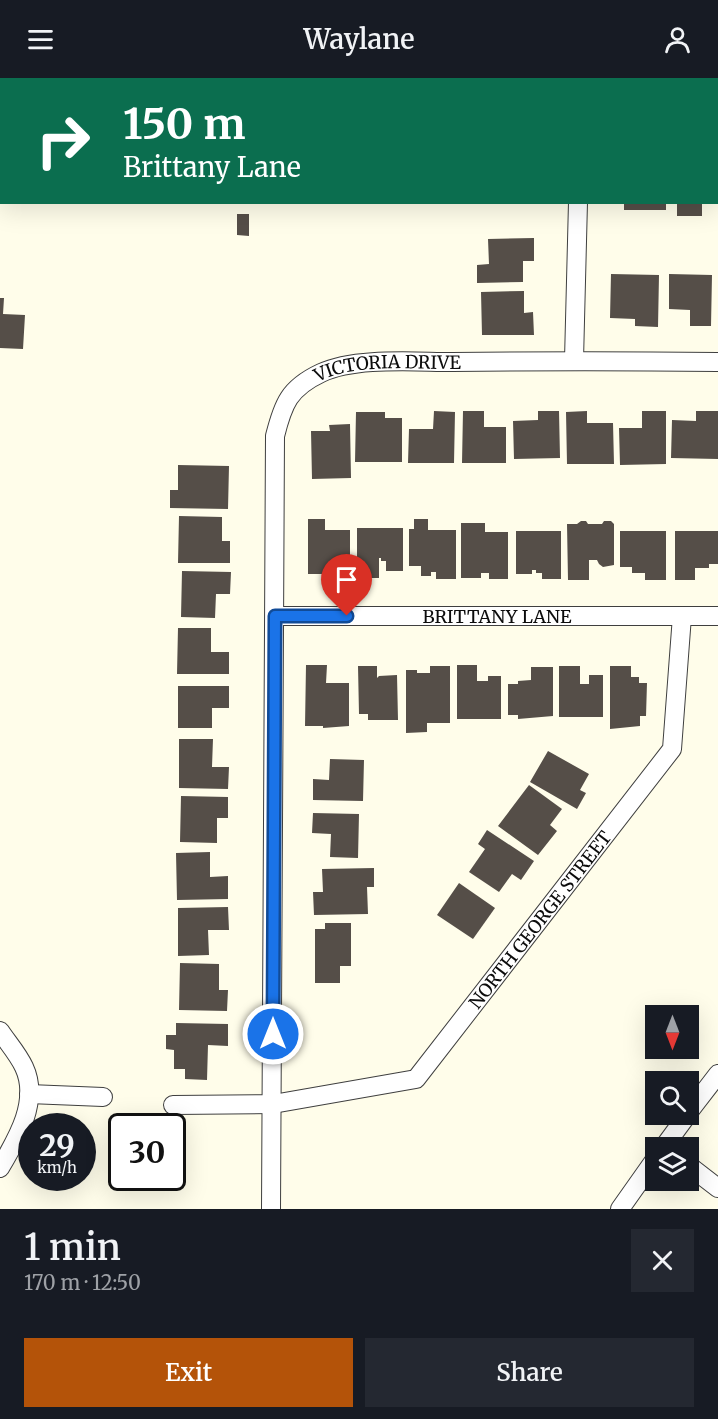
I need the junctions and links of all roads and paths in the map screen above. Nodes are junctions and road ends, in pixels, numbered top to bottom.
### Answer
1 (578, 204) edge
2 (574, 360) junction
3 (718, 362) edge
4 (275, 616) junction
5 (682, 616) junction
6 (718, 616) edge
7 (0, 1031) edge
8 (718, 1074) edge
9 (29, 1095) junction
10 (103, 1097) dead end
11 (699, 1099) edge
12 (273, 1104) junction
13 (173, 1105) dead end
14 (0, 1168) edge
15 (699, 1173) edge
16 (645, 1174) edge
17 (718, 1188) edge
18 (271, 1209) edge
19 (620, 1209) edge

1 - 2 street
2 - 3 street, VICTORIA DRIVE
2 - 4 street, VICTORIA DRIVE
4 - 5 street, BRITTANY LANE
4 - 12 street, VICTORIA DRIVE
5 - 6 street, BRITTANY LANE
5 - 12 street, NORTH GEORGE STREET
7 - 9 street
8 - 11 street
9 - 10 street
9 - 14 street
12 - 13 street, NORTH GEORGE STREET
12 - 18 street, VICTORIA DRIVE
15 - 17 street
16 - 19 street

